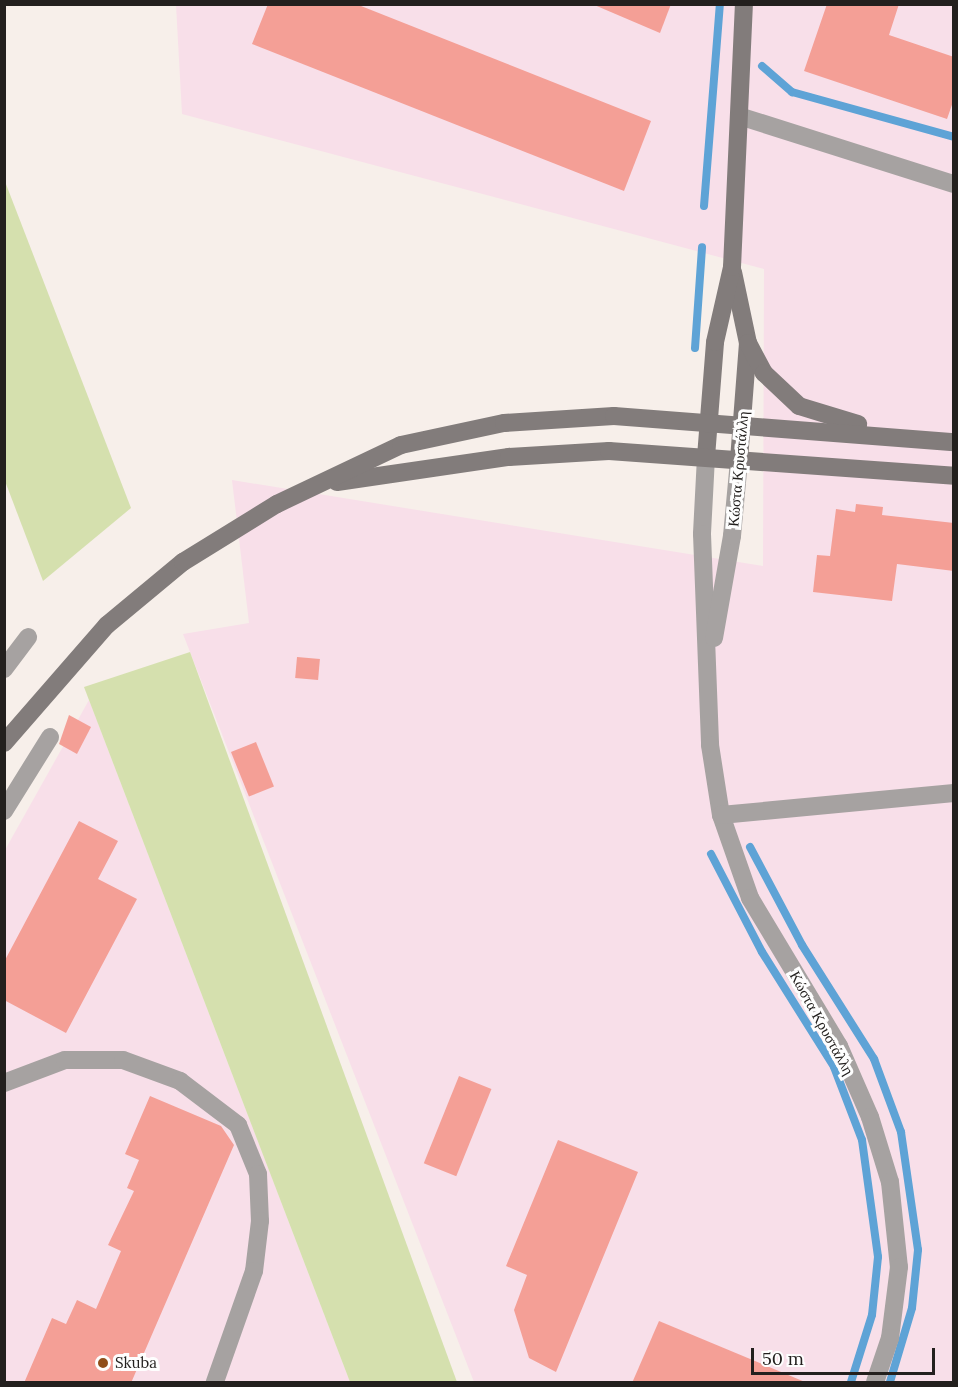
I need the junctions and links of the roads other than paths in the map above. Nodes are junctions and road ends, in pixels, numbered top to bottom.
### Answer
1 (744, 4) edge
2 (739, 116) junction
3 (954, 184) edge
4 (732, 267) junction
5 (748, 343) junction
6 (709, 420) junction
7 (742, 424) junction
8 (912, 438) junction
9 (954, 441) edge
10 (706, 457) junction
11 (739, 459) junction
12 (954, 476) edge
13 (327, 483) junction
14 (28, 636) dead end
15 (4, 669) edge
16 (708, 670) junction
17 (50, 737) dead end
18 (4, 743) edge
19 (954, 793) edge
20 (4, 811) edge
21 (721, 815) junction
22 (4, 1083) edge
23 (215, 1383) edge
24 (875, 1383) edge

1 - 2 street, Κώστα Κρυστάλλη
2 - 3 street
2 - 4 street, Κώστα Κρυστάλλη
4 - 5 street, Κώστα Κρυστάλλη
4 - 6 street, Κώστα Κρυστάλλη
5 - 7 street, Κώστα Κρυστάλλη
5 - 8 street
6 - 7 street
6 - 10 street, Κώστα Κρυστάλλη
6 - 13 street
7 - 8 street
7 - 11 street, Κώστα Κρυστάλλη
8 - 9 street
10 - 11 street
10 - 13 street
10 - 16 street, Κώστα Κρυστάλλη
11 - 12 street
11 - 16 street, Κώστα Κρυστάλλη
13 - 18 street
14 - 15 street
16 - 21 street, Κώστα Κρυστάλλη
17 - 20 street
19 - 21 street
21 - 24 street, Κώστα Κρυστάλλη
22 - 23 street

